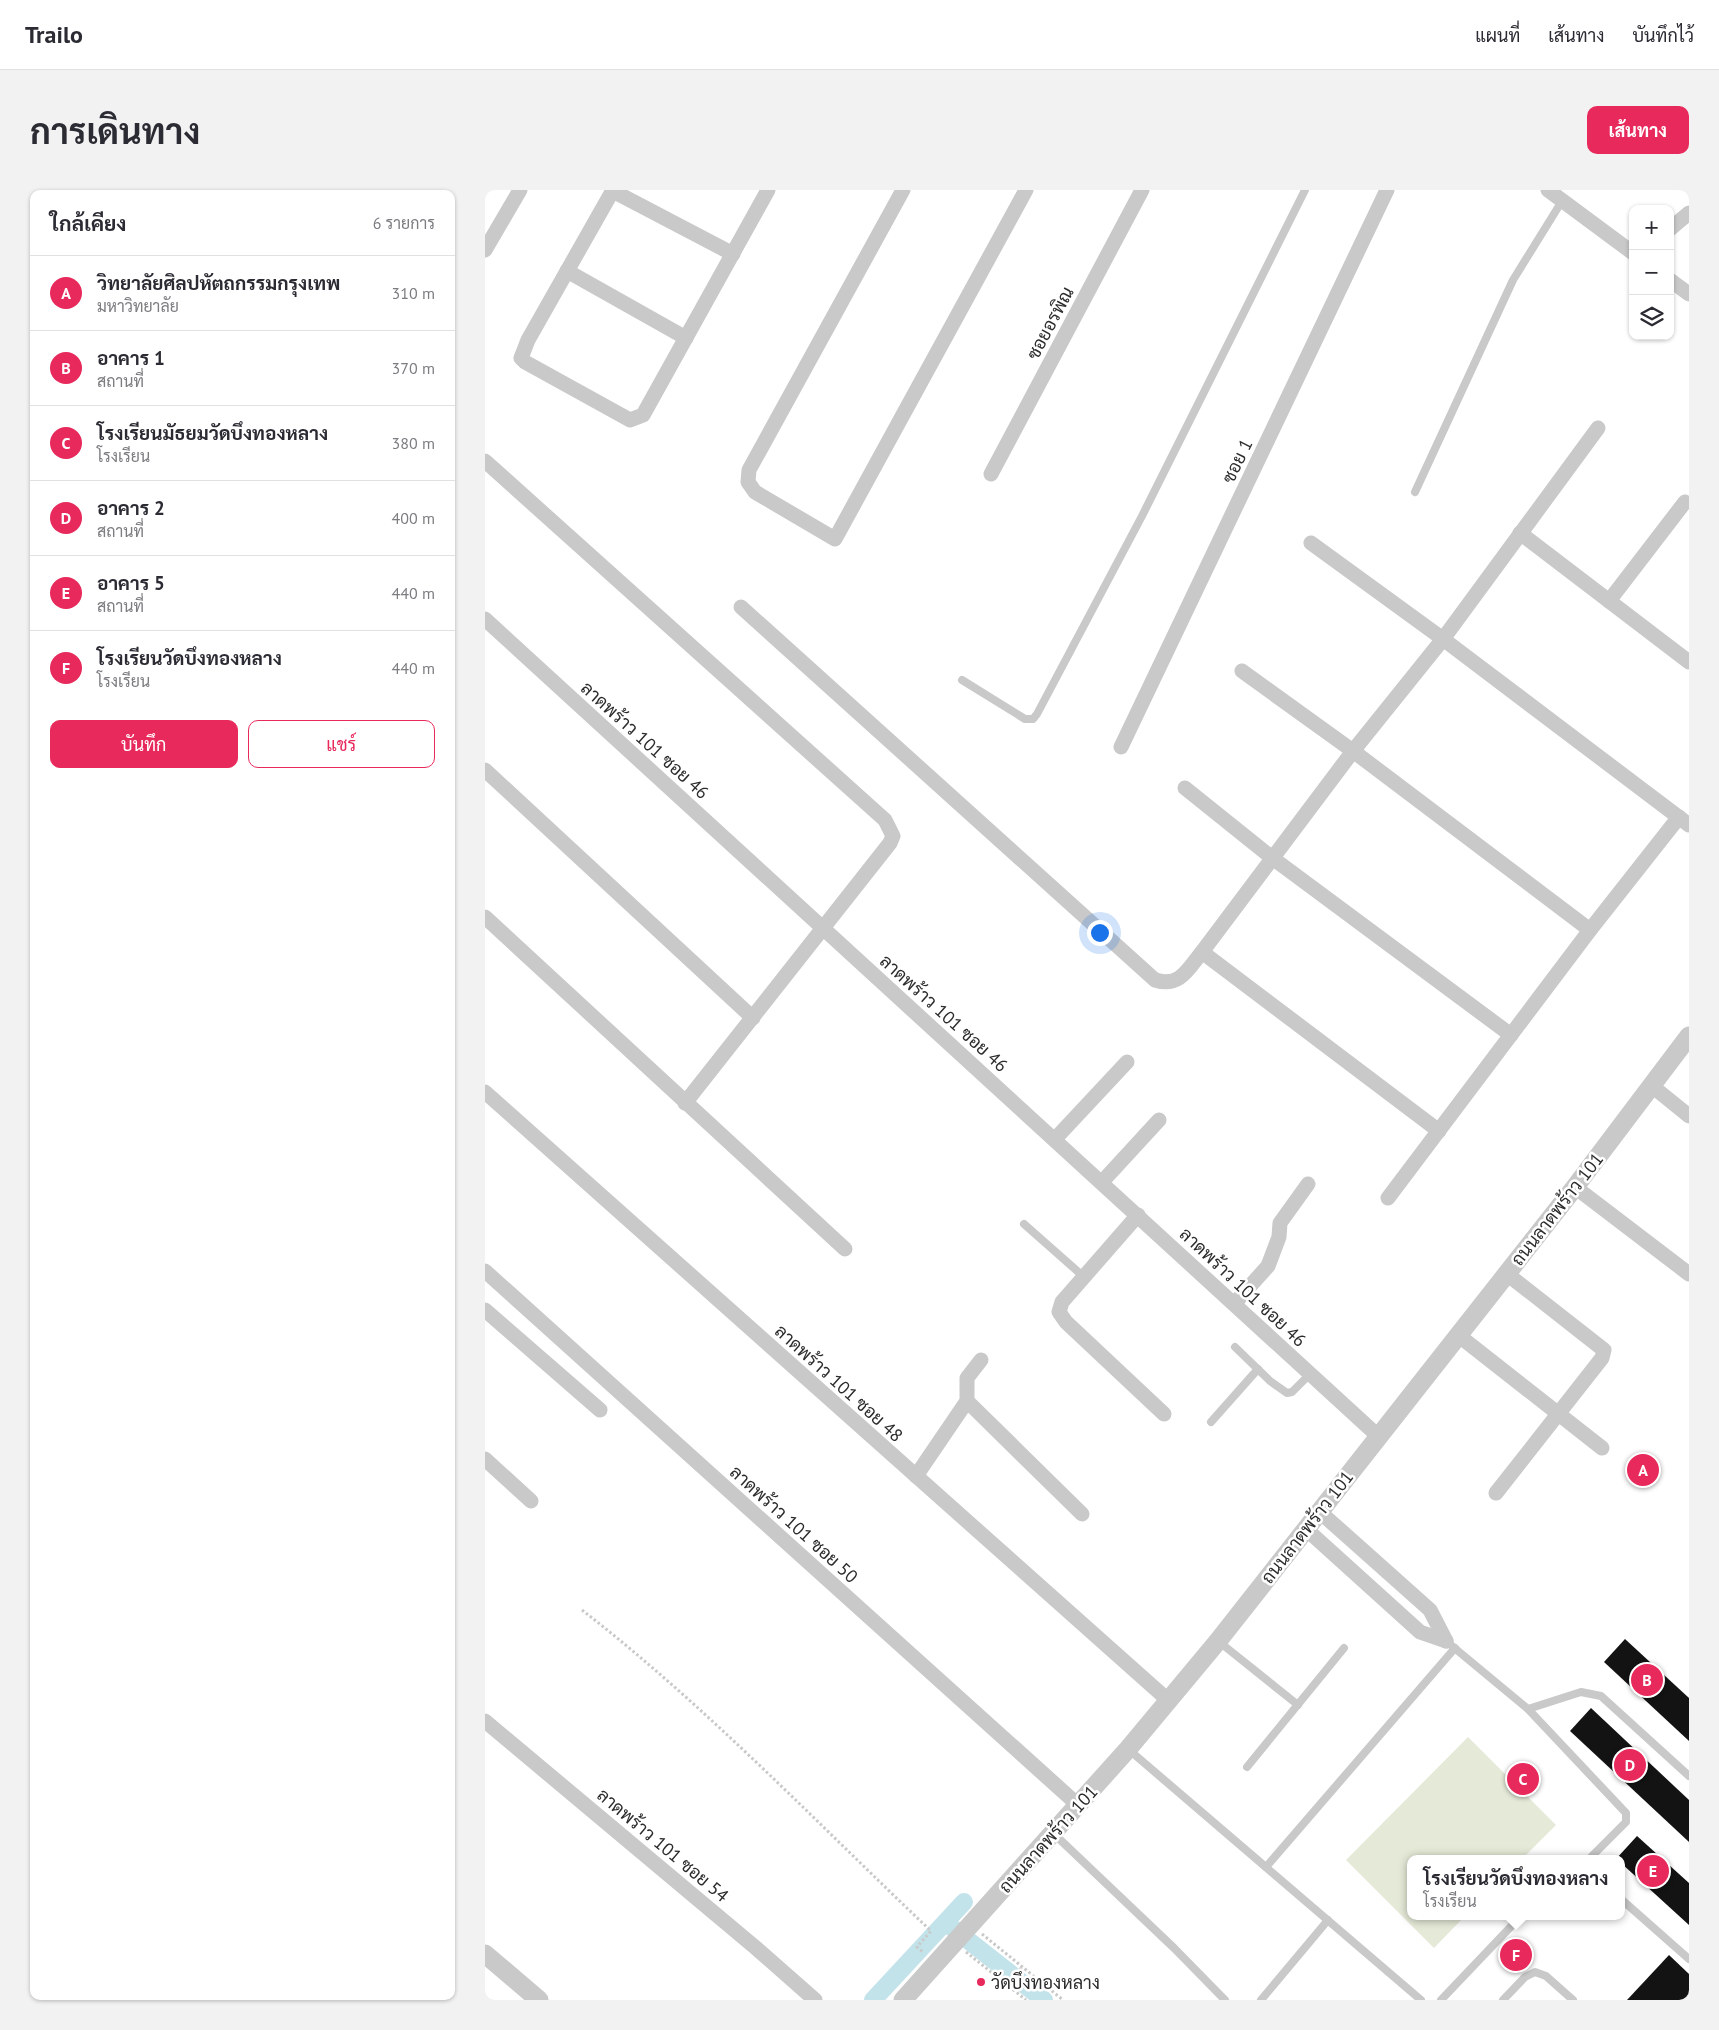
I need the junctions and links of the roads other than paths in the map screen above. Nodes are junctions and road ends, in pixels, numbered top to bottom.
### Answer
1 (520, 190) edge
2 (613, 190) edge
3 (768, 190) edge
4 (903, 190) edge
5 (1026, 190) edge
6 (1142, 190) edge
7 (1305, 190) edge
8 (1387, 190) edge
9 (1548, 190) edge
10 (1562, 200) junction
11 (1689, 213) edge
12 (1674, 226) edge
13 (485, 250) edge
14 (1629, 250) edge
15 (733, 254) junction
16 (567, 271) junction
17 (1674, 283) edge
18 (1689, 294) edge
19 (686, 338) junction
20 (1598, 428) dead end
21 (485, 461) edge
22 (991, 474) dead end
23 (1415, 492) dead end
24 (1685, 502) dead end
25 (1521, 533) junction
26 (1311, 543) dead end
27 (1609, 601) junction
28 (741, 607) dead end
29 (485, 619) edge
30 (1443, 639) junction
31 (1689, 662) edge
32 (1243, 671) dead end
33 (962, 680) dead end
34 (1121, 747) dead end
35 (1353, 751) junction
36 (485, 770) edge
37 (1185, 788) dead end
38 (1684, 821) edge
39 (1271, 856) junction
40 (485, 917) edge
41 (823, 928) junction
42 (1590, 930) junction
43 (1202, 952) junction
44 (753, 1018) junction
45 (1511, 1035) junction
46 (1689, 1036) edge
47 (1127, 1062) dead end
48 (1652, 1086) junction
49 (485, 1092) edge
50 (685, 1103) junction
51 (1689, 1116) edge
52 (1159, 1120) dead end
53 (1439, 1131) junction
54 (1055, 1139) junction
55 (1102, 1182) junction
56 (1308, 1184) dead end
57 (1575, 1187) junction
58 (1388, 1198) dead end
59 (1138, 1215) junction
60 (1024, 1224) dead end
61 (845, 1249) dead end
62 (485, 1271) edge
63 (1507, 1274) junction
64 (1689, 1274) edge
65 (1084, 1277) junction
66 (1234, 1304) junction
67 (485, 1310) edge
68 (1458, 1335) junction
69 (1235, 1347) dead end
70 (981, 1360) dead end
71 (1258, 1369) junction
72 (1311, 1374) junction
73 (967, 1401) junction
74 (600, 1410) dead end
75 (1164, 1414) dead end
76 (1558, 1414) junction
77 (1211, 1422) dead end
78 (1378, 1436) junction
79 (1602, 1448) dead end
80 (485, 1459) edge
81 (916, 1476) junction
82 (1496, 1493) dead end
83 (531, 1501) dead end
84 (1320, 1512) junction
85 (1082, 1514) dead end
86 (1306, 1529) junction
87 (1219, 1641) junction
88 (1451, 1645) junction
89 (1344, 1648) dead end
90 (1169, 1701) junction
91 (1298, 1705) junction
92 (1528, 1709) junction
93 (485, 1722) edge
94 (1128, 1749) junction
95 (1247, 1767) dead end
96 (1689, 1776) edge
97 (1078, 1805) junction
98 (1053, 1833) junction
99 (1593, 1855) edge
100 (1267, 1867) junction
101 (1625, 1903) edge
102 (1328, 1920) junction
103 (1517, 1920) edge
104 (485, 1954) edge
105 (1689, 1959) edge
106 (539, 2000) edge
107 (815, 2000) edge
108 (904, 2000) edge
109 (1225, 2000) edge
110 (1261, 2000) edge
111 (1421, 2000) edge
112 (1441, 2000) edge
113 (1503, 2000) edge
114 (1573, 2000) edge

1 - 13 street
2 - 15 street
2 - 16 street
3 - 15 street
4 - 5 street
6 - 22 street, ซอยอรพิณ
7 - 33 lane
8 - 34 street, ซอย 1
9 - 10 street
10 - 14 street
10 - 23 lane
11 - 12 street
15 - 19 street
16 - 19 street
16 - 19 street
17 - 18 street
20 - 25 street
21 - 41 street
24 - 27 street
25 - 27 street
25 - 30 street
26 - 30 street
27 - 31 street
28 - 43 street
29 - 41 street, ลาดพร้าว 101 ซอย 46
30 - 35 street
30 - 38 street
32 - 35 street
35 - 39 street
35 - 42 street
36 - 44 street
37 - 39 street
38 - 42 street
39 - 43 street
39 - 45 street
40 - 50 street
41 - 44 street
41 - 54 street, ลาดพร้าว 101 ซอย 46
42 - 45 street
43 - 53 street
44 - 50 street
45 - 53 street
46 - 48 street, ถนนลาดพร้าว 101
47 - 54 street
48 - 51 street
48 - 57 street, ถนนลาดพร้าว 101
49 - 81 street, ลาดพร้าว 101 ซอย 48
50 - 61 street
52 - 55 street
53 - 58 street
54 - 55 street, ลาดพร้าว 101 ซอย 46
55 - 59 street, ลาดพร้าว 101 ซอย 46
56 - 66 street
57 - 63 street, ถนนลาดพร้าว 101
57 - 64 street
59 - 65 street
59 - 66 street, ลาดพร้าว 101 ซอย 46
60 - 65 lane
62 - 97 street, ลาดพร้าว 101 ซอย 50
63 - 68 street, ถนนลาดพร้าว 101
63 - 76 street
65 - 75 street
66 - 72 street, ลาดพร้าว 101 ซอย 46
67 - 74 street
68 - 76 street
68 - 78 street, ถนนลาดพร้าว 101
69 - 71 lane
70 - 73 street
71 - 72 lane
71 - 77 lane
72 - 78 street, ลาดพร้าว 101 ซอย 46
73 - 81 street
73 - 85 street
76 - 79 street
76 - 82 street
78 - 84 street, ถนนลาดพร้าว 101
80 - 83 street
81 - 90 street, ลาดพร้าว 101 ซอย 48
84 - 86 street, ถนนลาดพร้าว 101
84 - 88 street
86 - 87 street, ถนนลาดพร้าว 101
86 - 88 street
87 - 90 street, ถนนลาดพร้าว 101
87 - 91 lane
88 - 92 lane
88 - 100 lane
89 - 91 lane
90 - 94 street, ถนนลาดพร้าว 101
91 - 95 lane
92 - 96 lane
92 - 99 lane
93 - 107 street, ลาดพร้าว 101 ซอย 54
94 - 97 street, ถนนลาดพร้าว 101
94 - 100 lane
97 - 98 street, ถนนลาดพร้าว 101
98 - 108 street, ถนนลาดพร้าว 101
98 - 109 lane
100 - 102 lane
101 - 105 lane
102 - 110 lane
102 - 111 lane
103 - 112 lane
104 - 106 street
113 - 114 lane

